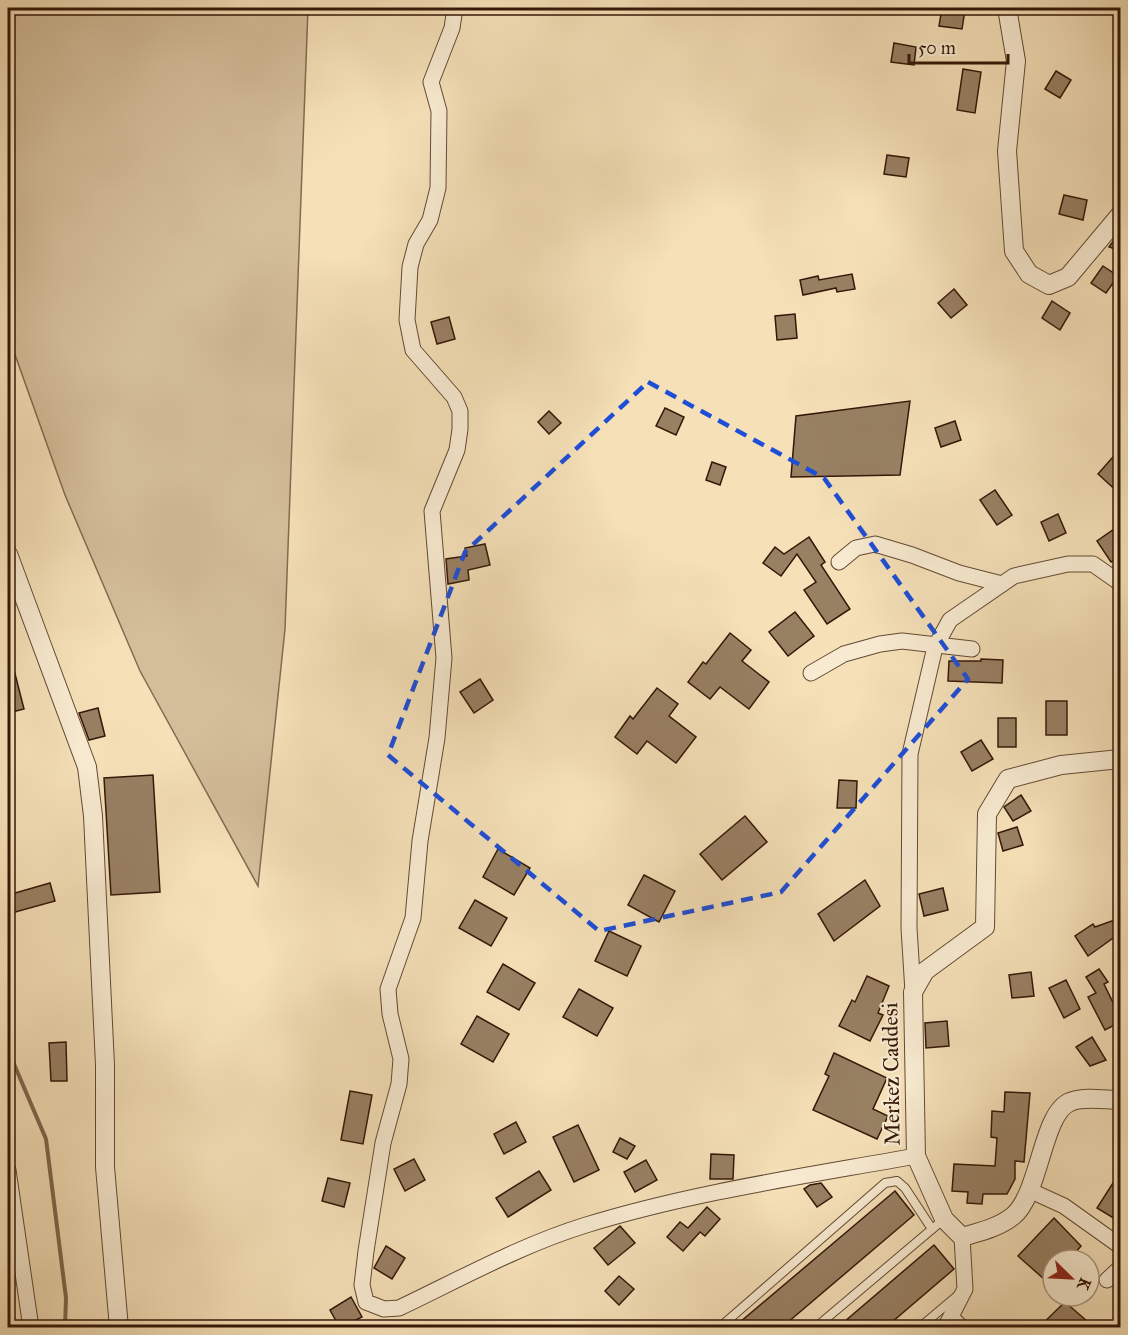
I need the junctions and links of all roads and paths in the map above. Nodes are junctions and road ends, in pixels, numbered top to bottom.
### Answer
1 (455, 8) edge
2 (1007, 8) edge
3 (1120, 215) edge
4 (8, 554) edge
5 (839, 562) dead end
6 (1120, 583) edge
7 (1002, 584) junction
8 (935, 647) junction
9 (972, 650) dead end
10 (811, 673) dead end
11 (1120, 759) edge
12 (913, 992) junction
13 (1120, 1100) edge
14 (916, 1156) junction
15 (8, 1170) edge
16 (1029, 1190) junction
17 (938, 1224) junction
18 (962, 1237) junction
19 (1120, 1246) edge
20 (1120, 1268) edge
21 (1107, 1280) dead end
22 (965, 1289) junction
23 (953, 1324) edge
24 (31, 1328) edge
25 (119, 1328) edge
26 (719, 1328) edge
27 (815, 1328) edge
28 (919, 1328) edge

1 - 14 street
2 - 3 street
4 - 25 street
5 - 7 street
6 - 7 street
7 - 8 street
8 - 9 street
8 - 10 street
8 - 12 street
11 - 12 street, Merkez Caddesi
12 - 14 street, Merkez Caddesi
13 - 16 street
14 - 17 street, Merkez Caddesi
15 - 24 street
16 - 18 street
16 - 19 street
17 - 18 street, Merkez Caddesi
17 - 26 lane
17 - 27 lane
18 - 22 street
20 - 21 street
22 - 23 street
22 - 28 lane

